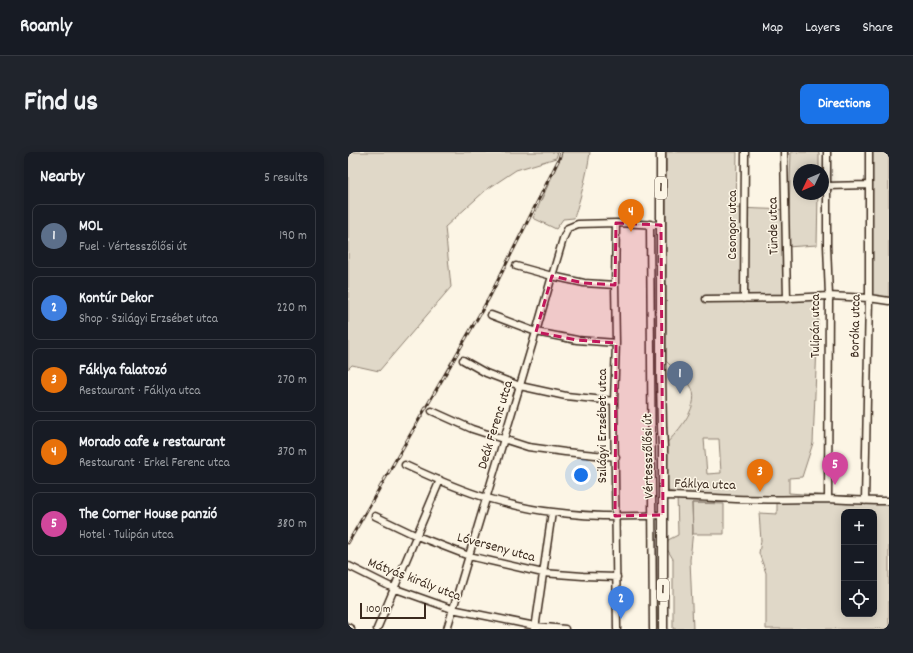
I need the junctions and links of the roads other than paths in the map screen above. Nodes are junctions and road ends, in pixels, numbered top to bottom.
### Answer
1 (661, 152) edge
2 (745, 152) edge
3 (784, 152) edge
4 (827, 152) edge
5 (869, 152) edge
6 (827, 164) edge
7 (869, 185) junction
8 (829, 186) edge
9 (828, 200) edge
10 (616, 223) junction
11 (650, 224) junction
12 (661, 225) junction
13 (516, 266) dead end
14 (552, 276) junction
15 (661, 283) junction
16 (651, 284) junction
17 (615, 285) junction
18 (828, 296) junction
19 (787, 298) junction
20 (869, 298) junction
21 (706, 299) dead end
22 (744, 299) junction
23 (889, 301) edge
24 (491, 315) dead end
25 (536, 332) junction
26 (616, 343) junction
27 (462, 360) dead end
28 (520, 386) junction
29 (614, 400) junction
30 (432, 411) dead end
31 (503, 439) junction
32 (616, 457) junction
33 (405, 466) dead end
34 (440, 480) junction
35 (663, 496) junction
36 (486, 498) junction
37 (828, 499) junction
38 (889, 500) edge
39 (865, 501) junction
40 (552, 512) junction
41 (662, 515) junction
42 (375, 516) dead end
43 (615, 516) junction
44 (652, 516) junction
45 (417, 536) junction
46 (469, 556) junction
47 (349, 566) edge
48 (543, 573) junction
49 (617, 577) junction
50 (394, 588) junction
51 (452, 609) junction
52 (348, 627) edge
53 (535, 628) edge
54 (352, 629) edge
55 (377, 629) edge
56 (447, 629) edge
57 (565, 629) edge
58 (617, 629) edge
59 (653, 629) edge
60 (663, 629) edge

1 - 12 main road, Vértesszőlősi út / 1
2 - 22 street, Csongor utca
3 - 19 street, Tünde utca
4 - 6 street, Tulipán utca
5 - 7 street, Boróka utca
7 - 8 street
7 - 20 street, Boróka utca
9 - 18 street, Tulipán utca
10 - 11 street
10 - 14 street, Deák Ferenc utca
10 - 17 street, Szilágyi Erzsébet utca
11 - 12 street
11 - 16 street, Vértesszőlősi út
12 - 15 main road, Vértesszőlősi út / 1
13 - 14 street
14 - 17 street
14 - 25 street, Deák Ferenc utca
15 - 16 street
15 - 35 main road, Vértesszőlősi út / 1
16 - 44 street, Vértesszőlősi út
17 - 26 street, Szilágyi Erzsébet utca
18 - 19 street
18 - 20 street
18 - 37 street, Tulipán utca
19 - 22 street
20 - 23 street
20 - 39 street, Boróka utca
21 - 22 street
24 - 25 street
25 - 26 street
25 - 28 street, Deák Ferenc utca
26 - 29 street, Szilágyi Erzsébet utca
27 - 28 street
28 - 29 street
28 - 31 street, Deák Ferenc utca
29 - 32 street, Szilágyi Erzsébet utca
30 - 31 street
31 - 32 street
31 - 36 street, Deák Ferenc utca
32 - 43 street, Szilágyi Erzsébet utca
33 - 34 street
34 - 36 street
34 - 45 street
35 - 37 street, Fáklya utca
35 - 41 main road, Vértesszőlősi út / 1
36 - 40 street
36 - 46 street, Deák Ferenc utca
37 - 39 street, Fáklya utca
38 - 39 street, Fáklya utca
40 - 43 street
40 - 48 street
41 - 44 street
41 - 60 main road, Vértesszőlősi út / 1
42 - 45 street, Lóverseny utca
43 - 44 street
43 - 49 street, Szilágyi Erzsébet utca
44 - 59 street, Vértesszőlősi út
45 - 46 street, Lóverseny utca
45 - 50 street
46 - 48 street, Lóverseny utca
46 - 51 street, Deák Ferenc utca
47 - 50 street, Mátyás király utca
48 - 49 street, Lóverseny utca
48 - 53 street
49 - 58 street, Szilágyi Erzsébet utca
50 - 51 street, Mátyás király utca
50 - 55 street
51 - 53 street, Mátyás király utca
51 - 56 street, Deák Ferenc utca
52 - 54 street
53 - 57 street, Mátyás király utca

